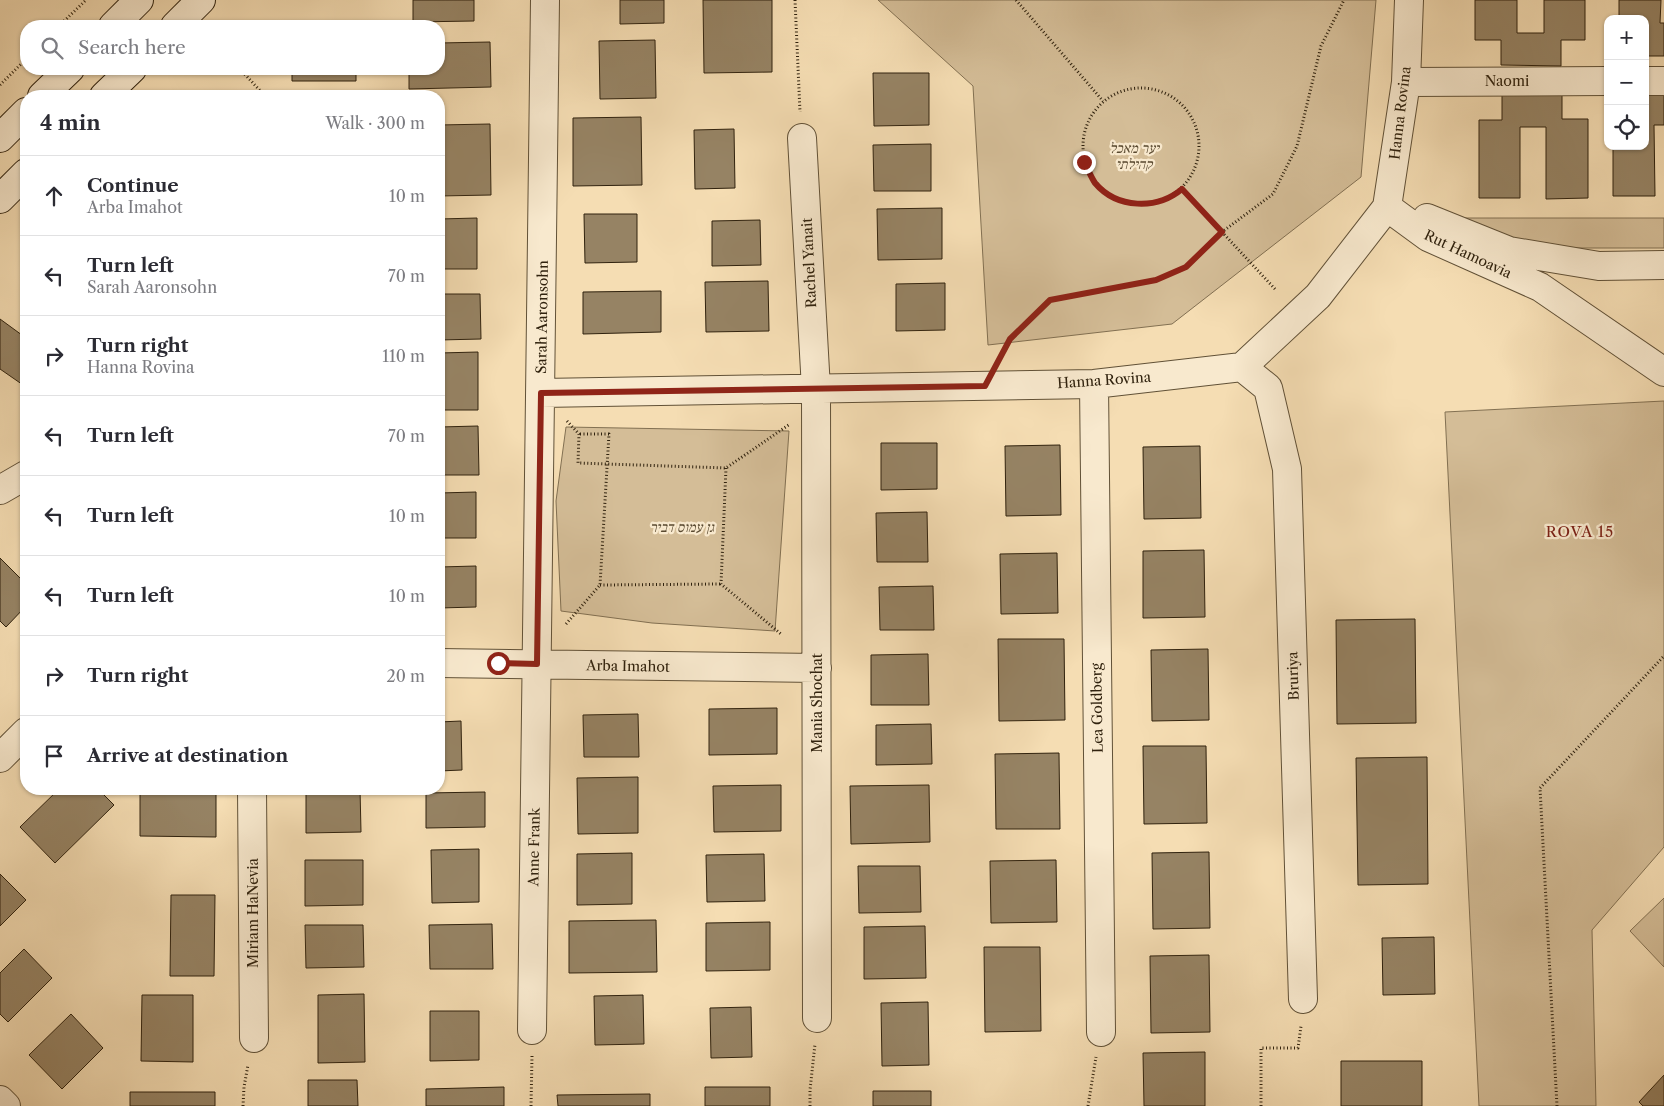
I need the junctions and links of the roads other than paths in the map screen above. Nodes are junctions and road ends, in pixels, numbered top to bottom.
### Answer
1 (139, 0) edge
2 (201, 0) edge
3 (545, 0) edge
4 (1409, 0) edge
5 (119, 20) edge
6 (181, 20) edge
7 (64, 75) edge
8 (126, 75) edge
9 (1604, 81) edge
10 (1649, 81) edge
11 (1664, 81) edge
12 (1406, 82) junction
13 (48, 90) edge
14 (110, 90) edge
15 (20, 118) edge
16 (0, 138) edge
17 (802, 138) road end
18 (20, 179) edge
19 (0, 199) edge
20 (1387, 208) junction
21 (1664, 266) edge
22 (1242, 367) junction
23 (1664, 372) edge
24 (1094, 384) junction
25 (816, 389) junction
26 (541, 393) junction
27 (20, 478) edge
28 (0, 490) edge
29 (445, 663) edge
30 (537, 664) junction
31 (816, 668) junction
32 (20, 738) edge
33 (0, 758) edge
34 (252, 795) edge
35 (1303, 999) road end
36 (818, 1018) road end
37 (532, 1030) road end
38 (1101, 1032) road end
39 (254, 1038) road end
40 (0, 1100) edge
41 (6, 1106) edge

1 - 5 street
2 - 6 street
3 - 26 street, Sarah Aaronsohn
4 - 12 street, Hanna Rovina
7 - 13 street
8 - 14 street
9 - 12 street, Naomi
10 - 11 street
12 - 20 street, Hanna Rovina
15 - 16 street
17 - 25 street, Rachel Yanait
18 - 19 street
20 - 21 street, Rut Hamoavia
20 - 22 street, Hanna Rovina
20 - 23 street, Rut Hamoavia
22 - 24 street, Hanna Rovina
22 - 35 street, Bruriya
24 - 25 street, Hanna Rovina
24 - 38 street, Lea Goldberg
25 - 26 street, Hanna Rovina
25 - 31 street, Mania Shochat
26 - 30 street, Sarah Aaronsohn
27 - 28 street
29 - 30 street, Arba Imahot
30 - 31 street, Arba Imahot
30 - 37 street, Anne Frank
31 - 36 street, Mania Shochat
32 - 33 street
34 - 39 street, Miriam HaNevia
40 - 41 street

